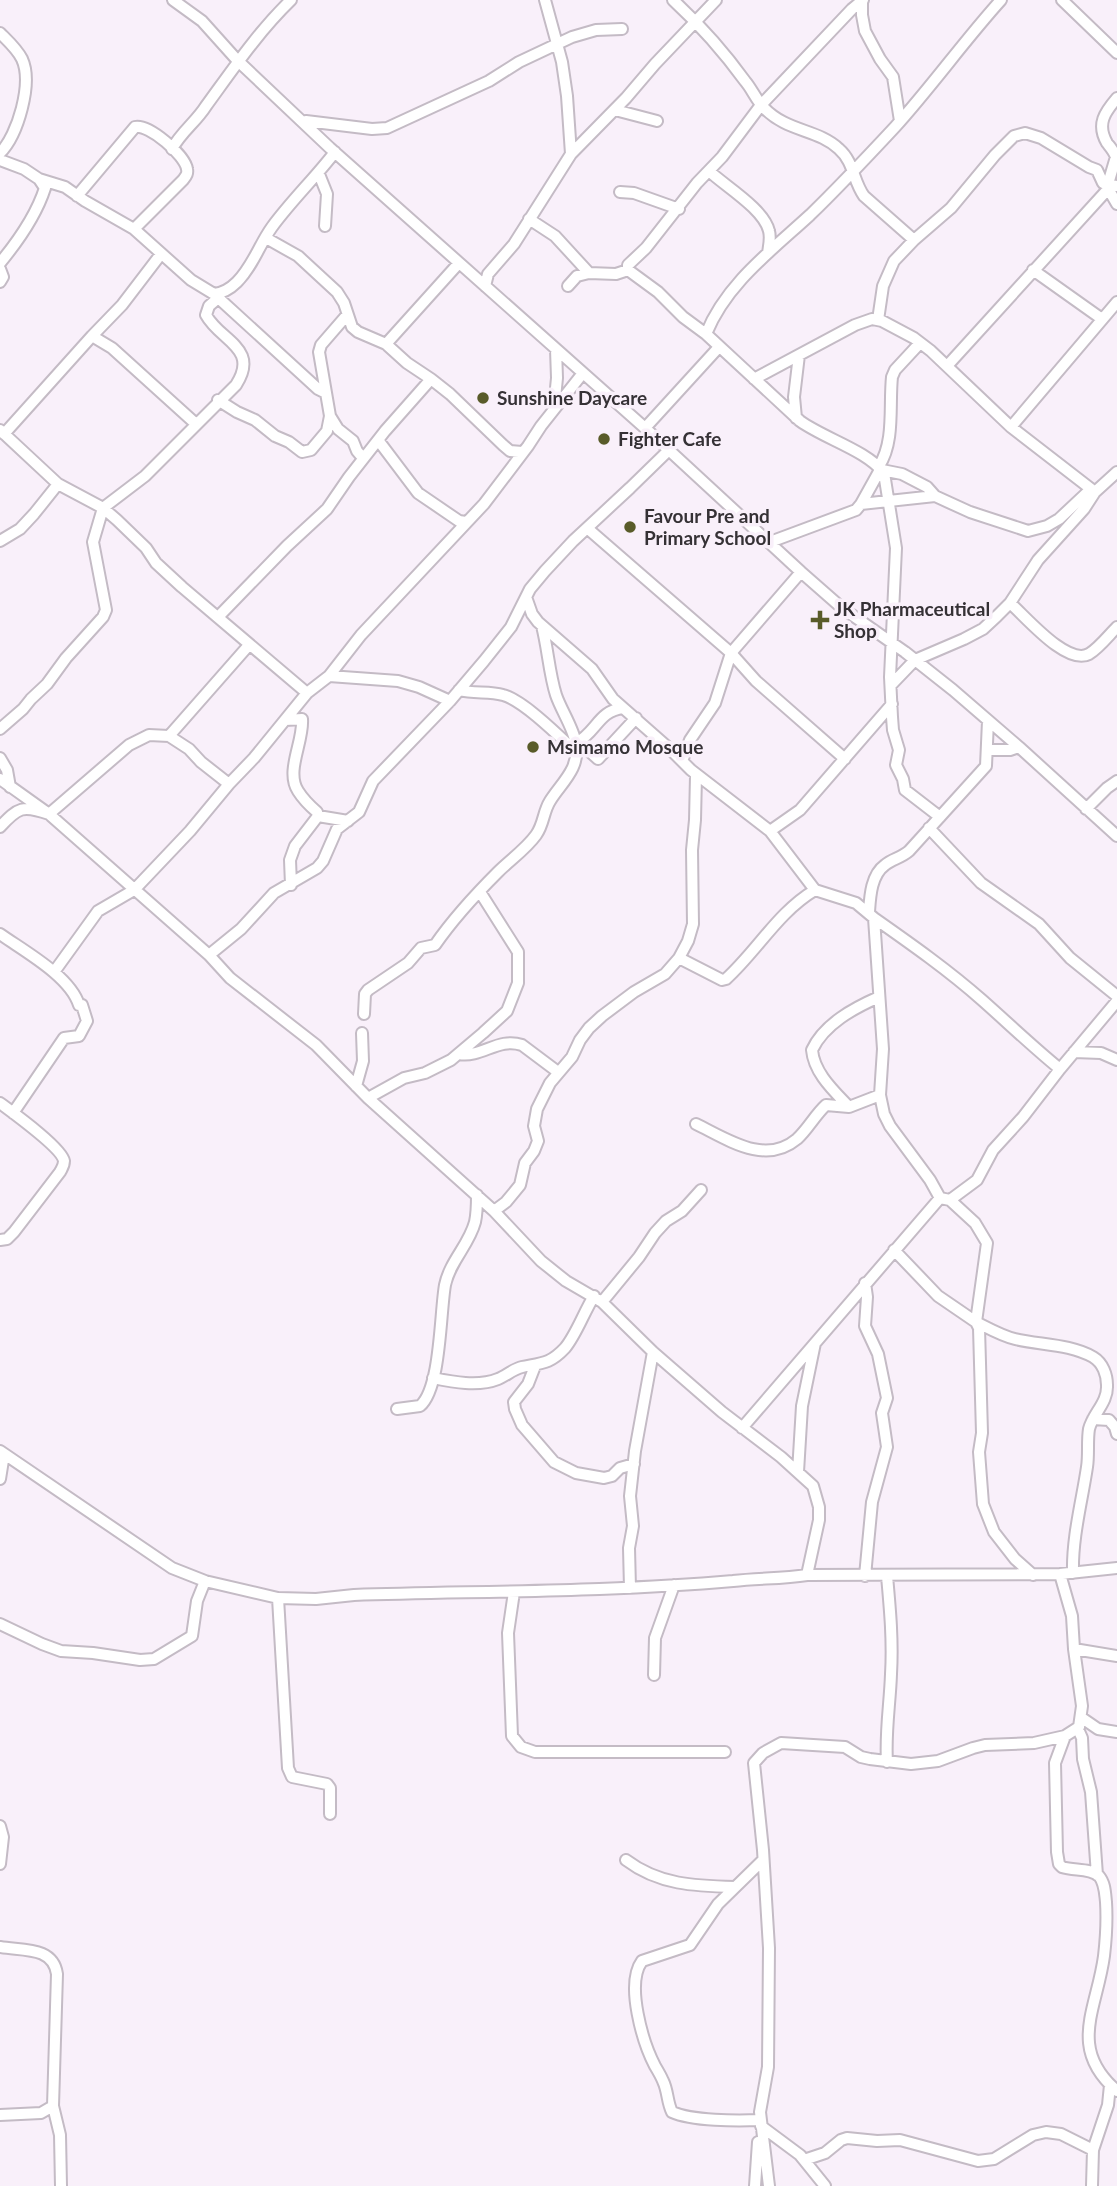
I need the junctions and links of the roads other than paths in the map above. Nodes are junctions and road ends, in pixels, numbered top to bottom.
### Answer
1 (173, 0) edge
2 (291, 0) edge
3 (545, 0) edge
4 (673, 0) edge
5 (716, 0) edge
6 (863, 0) edge
7 (1001, 0) edge
8 (1062, 0) edge
9 (696, 22) junction
10 (622, 29) dead end
11 (0, 33) edge
12 (558, 43) junction
13 (1117, 53) edge
14 (237, 60) junction
15 (1117, 97) edge
16 (761, 105) junction
17 (615, 110) junction
18 (306, 121) dead end
19 (657, 121) dead end
20 (900, 121) junction
21 (172, 149) junction
22 (335, 152) junction
23 (0, 153) edge
24 (571, 154) junction
25 (0, 160) edge
26 (709, 171) junction
27 (853, 171) junction
28 (318, 174) junction
29 (39, 179) junction
30 (1109, 185) edge
31 (620, 192) dead end
32 (77, 196) junction
33 (1117, 204) edge
34 (679, 209) junction
35 (529, 219) junction
36 (324, 226) dead end
37 (134, 229) junction
38 (266, 238) junction
39 (914, 240) junction
40 (768, 253) junction
41 (161, 254) junction
42 (0, 263) edge
43 (459, 263) junction
44 (0, 269) edge
45 (628, 270) junction
46 (1033, 271) junction
47 (589, 273) junction
48 (0, 282) edge
49 (485, 286) junction
50 (568, 286) dead end
51 (215, 296) junction
52 (1117, 302) edge
53 (347, 314) junction
54 (1102, 319) junction
55 (878, 320) junction
56 (706, 334) junction
57 (92, 336) junction
58 (920, 343) junction
59 (386, 344) junction
60 (719, 347) junction
61 (556, 349) junction
62 (799, 355) junction
63 (947, 366) junction
64 (583, 373) junction
65 (431, 379) junction
66 (754, 379) junction
67 (326, 393) junction
68 (218, 400) junction
69 (554, 408) junction
70 (330, 416) junction
71 (796, 418) junction
72 (196, 424) junction
73 (1011, 427) junction
74 (645, 428) junction
75 (2, 432) edge
76 (378, 440) junction
77 (668, 450) junction
78 (522, 453) junction
79 (363, 458) junction
80 (880, 468) junction
81 (1117, 472) edge
82 (58, 484) junction
83 (1093, 491) junction
84 (935, 496) junction
85 (887, 501) junction
86 (861, 504) junction
87 (103, 509) junction
88 (466, 523) junction
89 (587, 528) junction
90 (0, 541) edge
91 (770, 542) junction
92 (801, 572) junction
93 (526, 597) junction
94 (1010, 603) junction
95 (219, 616) junction
96 (542, 626) junction
97 (1117, 627) edge
98 (893, 644) junction
99 (249, 645) junction
100 (730, 653) junction
101 (915, 660) junction
102 (329, 676) junction
103 (891, 685) junction
104 (459, 690) junction
105 (307, 693) junction
106 (450, 701) junction
107 (892, 704) junction
108 (624, 708) junction
109 (636, 718) junction
110 (286, 720) junction
111 (988, 721) junction
112 (0, 729) edge
113 (169, 736) junction
114 (577, 745) junction
115 (1019, 747) junction
116 (987, 750) junction
117 (0, 758) edge
118 (845, 759) junction
119 (682, 761) junction
120 (696, 776) junction
121 (0, 779) edge
122 (1117, 781) edge
123 (229, 784) junction
124 (12, 788) junction
125 (1086, 809) junction
126 (14, 811) junction
127 (49, 814) junction
128 (318, 816) junction
129 (940, 817) junction
130 (348, 821) junction
131 (0, 827) edge
132 (929, 828) junction
133 (770, 831) junction
134 (1117, 836) edge
135 (291, 885) junction
136 (872, 888) junction
137 (134, 890) junction
138 (815, 890) junction
139 (480, 892) junction
140 (847, 899) junction
141 (871, 915) junction
142 (0, 934) edge
143 (209, 955) junction
144 (679, 958) junction
145 (54, 972) junction
146 (879, 997) junction
147 (1117, 999) edge
148 (364, 1014) dead end
149 (362, 1033) dead end
150 (1074, 1052) junction
151 (459, 1054) junction
152 (1117, 1060) edge
153 (1060, 1069) junction
154 (558, 1072) junction
155 (356, 1086) junction
156 (880, 1095) junction
157 (368, 1098) junction
158 (0, 1103) edge
159 (849, 1107) junction
160 (13, 1113) junction
161 (695, 1124) dead end
162 (701, 1190) dead end
163 (477, 1195) junction
164 (945, 1199) junction
165 (494, 1211) junction
166 (0, 1240) edge
167 (894, 1250) junction
168 (865, 1283) junction
169 (598, 1299) junction
170 (976, 1322) junction
171 (815, 1343) junction
172 (653, 1352) junction
173 (535, 1366) junction
174 (433, 1378) junction
175 (397, 1409) dead end
176 (1093, 1419) junction
177 (1115, 1422) edge
178 (742, 1428) junction
179 (1117, 1434) edge
180 (2, 1452) edge
181 (634, 1464) junction
182 (798, 1472) junction
183 (0, 1479) edge
184 (1117, 1568) edge
185 (1073, 1573) junction
186 (1033, 1574) junction
187 (1059, 1574) junction
188 (807, 1575) junction
189 (865, 1576) junction
190 (887, 1576) junction
191 (205, 1581) junction
192 (674, 1585) junction
193 (630, 1588) junction
194 (514, 1591) junction
195 (278, 1598) junction
196 (0, 1624) edge
197 (1074, 1649) junction
198 (1117, 1656) edge
199 (654, 1675) dead end
200 (1080, 1723) junction
201 (1117, 1732) edge
202 (1065, 1737) junction
203 (725, 1752) dead end
204 (887, 1762) junction
205 (330, 1814) dead end
206 (0, 1826) edge
207 (626, 1860) dead end
208 (762, 1861) junction
209 (0, 1864) edge
210 (1097, 1875) junction
211 (735, 1886) junction
212 (0, 1947) edge
213 (1113, 2088) edge
214 (1113, 2103) edge
215 (52, 2106) junction
216 (0, 2115) edge
217 (761, 2126) junction
218 (1093, 2150) junction
219 (804, 2160) junction
220 (61, 2186) edge
221 (755, 2186) edge
222 (769, 2186) edge
223 (825, 2186) edge
224 (1092, 2186) edge

1 - 14 street
2 - 14 street
3 - 12 street
4 - 9 street
5 - 9 street
6 - 16 street
6 - 20 street
7 - 20 street
8 - 13 street
9 - 16 street
9 - 17 street
10 - 12 street
11 - 23 street
12 - 18 street
12 - 24 street
14 - 21 street
14 - 22 street
15 - 30 street
16 - 26 street
16 - 27 street
17 - 19 street
17 - 24 street
20 - 27 street
21 - 32 street
21 - 37 street
22 - 28 street
22 - 43 street
24 - 35 street
25 - 29 street
26 - 34 street
26 - 40 street
27 - 39 street
27 - 40 street
28 - 36 street
28 - 38 street
29 - 32 street
29 - 42 street
30 - 33 street
30 - 39 street
30 - 46 street
31 - 34 street
32 - 37 street
34 - 45 street
35 - 47 street
35 - 49 street
37 - 41 street
38 - 51 street
38 - 53 street
39 - 55 street
40 - 56 street
41 - 51 street
41 - 57 street
43 - 49 street
43 - 59 street
44 - 48 street
45 - 47 street
45 - 56 street
46 - 54 street
46 - 63 street
47 - 50 street
49 - 61 street
51 - 67 street
51 - 68 street
52 - 54 street
53 - 59 street
53 - 67 street
54 - 73 street
55 - 58 street
55 - 62 street
56 - 60 street
57 - 72 street
57 - 75 street
58 - 63 street
58 - 80 street
59 - 65 street
60 - 66 street
60 - 74 street
61 - 64 street
61 - 69 street
62 - 66 street
62 - 71 street
63 - 73 street
64 - 69 street
64 - 74 street
65 - 76 street
65 - 78 street
66 - 71 street
67 - 70 street
68 - 70 street
68 - 72 street
69 - 78 street
70 - 79 street
71 - 80 street
72 - 87 street
73 - 83 street
74 - 77 street
75 - 82 street
76 - 79 street
76 - 88 street
77 - 89 street
77 - 91 street
78 - 88 street
79 - 95 street
80 - 84 street
80 - 85 street
80 - 86 street
81 - 83 street
82 - 87 street
82 - 90 street
83 - 84 street
83 - 94 street
84 - 85 street
85 - 86 street
85 - 98 street
86 - 91 street
87 - 95 street
87 - 112 street
88 - 102 street
89 - 93 street
89 - 100 street
91 - 92 street
92 - 98 street
92 - 100 street
93 - 96 street
93 - 104 street
94 - 97 street
94 - 101 street
95 - 99 street
96 - 108 street
96 - 114 street
98 - 101 street
98 - 103 street
99 - 105 street
99 - 113 street
100 - 118 street
100 - 119 street
101 - 103 street
101 - 111 street
102 - 105 street
102 - 106 street
103 - 107 street
104 - 106 street
104 - 114 street
105 - 110 street
106 - 130 street
107 - 118 street
107 - 129 street
108 - 109 street
108 - 114 street
109 - 114 street
109 - 119 street
110 - 123 street
110 - 128 street
111 - 115 street
111 - 116 street
113 - 123 street
113 - 127 street
114 - 139 street
115 - 116 street
115 - 125 street
116 - 129 street
117 - 124 street
118 - 133 street
119 - 120 street
120 - 133 street
120 - 144 street
121 - 124 street
122 - 125 street
123 - 137 street
124 - 126 street
124 - 127 street
125 - 134 street
126 - 127 street
126 - 131 street
127 - 137 street
128 - 130 street
128 - 135 street
129 - 132 street
130 - 135 street
132 - 136 street
132 - 147 street
133 - 138 street
135 - 143 street
136 - 140 street
136 - 141 street
137 - 143 street
137 - 145 street
138 - 140 street
138 - 144 street
139 - 148 street
139 - 151 street
140 - 141 street
141 - 146 street
141 - 153 street
142 - 145 street
143 - 155 street
144 - 154 street
145 - 160 street
146 - 156 street
146 - 159 street
147 - 150 street
149 - 155 street
150 - 152 street
150 - 153 street
151 - 154 street
151 - 157 street
153 - 164 street
154 - 165 street
155 - 157 street
156 - 159 street
156 - 164 street
157 - 163 street
158 - 160 street
159 - 161 street
160 - 166 street
162 - 169 street
163 - 165 street
163 - 174 street
164 - 167 street
164 - 170 street
165 - 169 street
167 - 168 street
167 - 170 street
168 - 171 street
168 - 189 street
169 - 172 street
169 - 173 street
170 - 176 street
170 - 186 street
171 - 178 street
171 - 182 street
172 - 178 street
172 - 181 street
173 - 174 street
173 - 181 street
174 - 175 street
176 - 177 street
176 - 185 street
177 - 179 street
178 - 182 street
180 - 183 street
180 - 191 street
181 - 193 street
182 - 188 street
184 - 185 street
185 - 187 street
186 - 187 street
186 - 190 street
187 - 197 street
188 - 189 street
188 - 192 street
189 - 190 street
190 - 204 street
191 - 195 street
191 - 196 street
192 - 193 street
192 - 199 street
193 - 194 street
194 - 195 street
194 - 203 street
195 - 205 street
197 - 198 street
197 - 200 street
200 - 201 street
200 - 202 street
200 - 210 street
202 - 204 street
202 - 210 street
204 - 208 street
206 - 209 street
207 - 211 street
208 - 211 street
208 - 217 street
210 - 213 street
211 - 217 street
212 - 215 street
213 - 214 street
214 - 218 street
215 - 216 street
215 - 220 street
217 - 219 street
217 - 221 street
217 - 222 street
218 - 219 street
218 - 224 street
219 - 223 street

